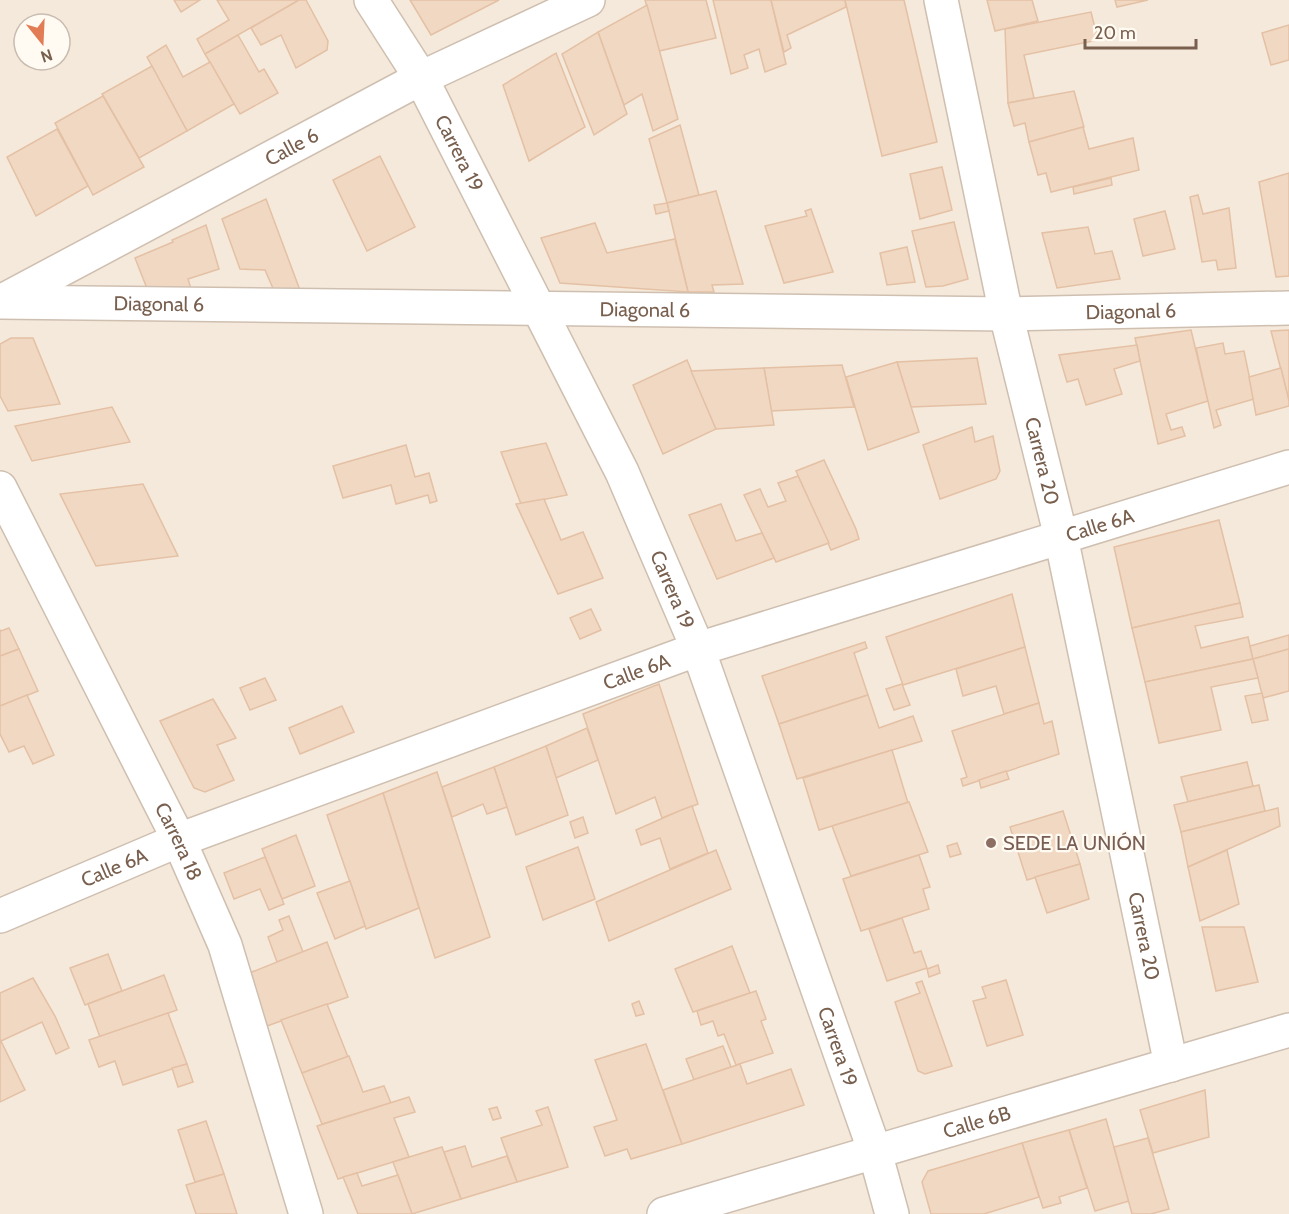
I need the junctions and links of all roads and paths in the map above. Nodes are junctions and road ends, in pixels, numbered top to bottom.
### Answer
1 (371, 0) edge
2 (588, 0) edge
3 (941, 0) edge
4 (421, 78) junction
5 (0, 302) edge
6 (1289, 308) edge
7 (538, 309) junction
8 (1006, 314) junction
9 (1289, 467) edge
10 (0, 488) edge
11 (1061, 537) junction
12 (698, 649) junction
13 (179, 840) junction
14 (0, 916) edge
15 (1289, 1030) edge
16 (1171, 1065) junction
17 (875, 1152) junction
18 (306, 1214) edge
19 (664, 1214) edge
20 (892, 1214) edge

1 - 4 street, Carrera 19
2 - 4 street, Calle 6
3 - 8 street, Carrera 20
4 - 5 street, Calle 6
4 - 7 street, Carrera 19
5 - 7 street, Diagonal 6
6 - 8 street, Diagonal 6
7 - 8 street, Diagonal 6
7 - 12 street, Carrera 19
8 - 11 street, Carrera 20
9 - 11 street, Calle 6A
10 - 13 street, Carrera 18
11 - 12 street, Calle 6A
11 - 16 street, Carrera 20
12 - 13 street, Calle 6A
12 - 17 street, Carrera 19
13 - 14 street, Calle 6A
13 - 18 street, Carrera 18
15 - 16 street, Calle 6B
16 - 17 street, Calle 6B
17 - 19 street, Calle 6B
17 - 20 street, Carrera 19

